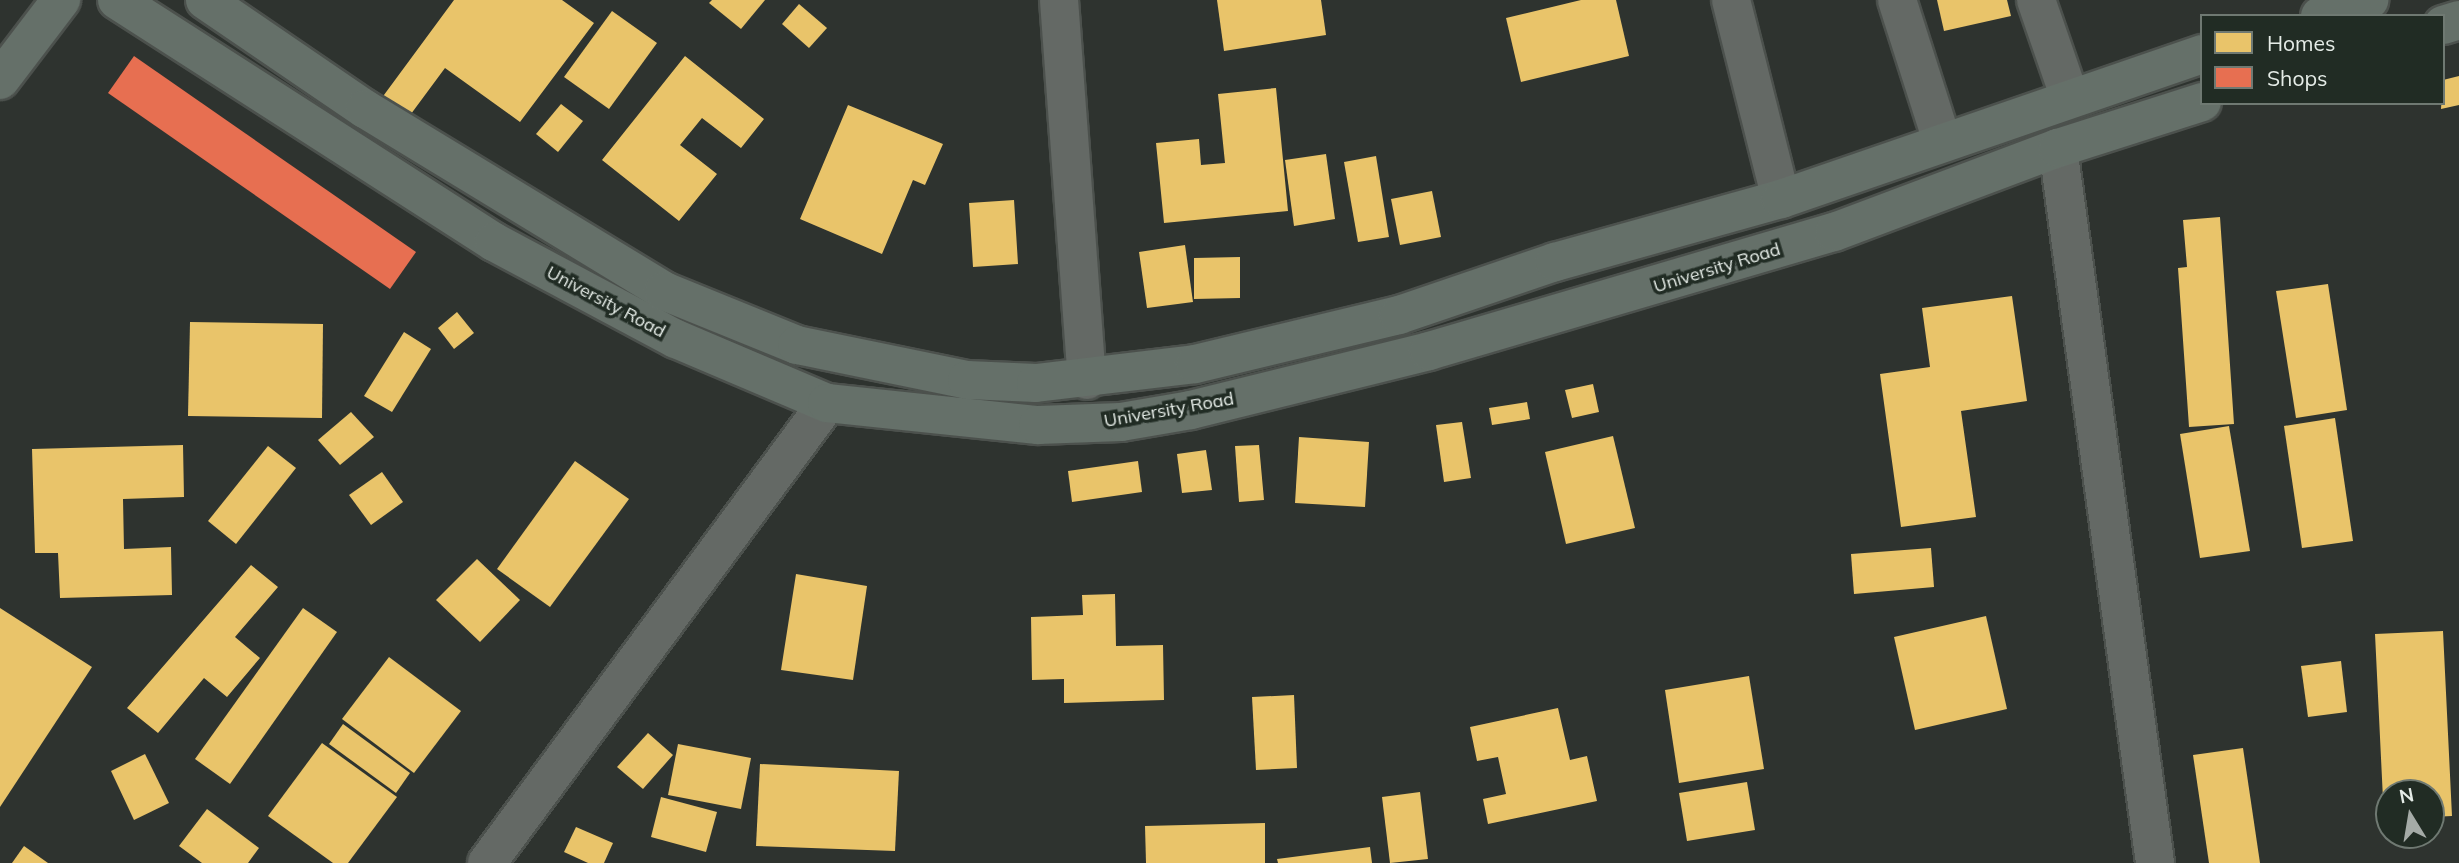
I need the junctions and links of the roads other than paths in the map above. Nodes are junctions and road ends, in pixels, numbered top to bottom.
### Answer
1 (61, 0) edge
2 (117, 0) edge
3 (205, 0) edge
4 (1059, 0) edge
5 (1731, 0) edge
6 (1897, 0) edge
7 (2036, 0) edge
8 (2369, 0) edge
9 (2326, 14) edge
10 (2200, 55) edge
11 (0, 80) edge
12 (2070, 98) junction
13 (2200, 103) edge
14 (1942, 141) junction
15 (2071, 144) junction
16 (1781, 199) junction
17 (1087, 380) junction
18 (827, 403) junction
19 (487, 863) edge
20 (2155, 863) edge

1 - 11 main road
2 - 18 main road, University Road
3 - 17 main road, University Road
4 - 17 street
5 - 16 street
6 - 14 street
7 - 12 street
8 - 9 main road
10 - 12 main road, University Road
12 - 14 main road, University Road
12 - 15 main road
13 - 15 main road, University Road
14 - 16 main road, University Road
15 - 18 main road, University Road
15 - 20 street
16 - 17 main road, University Road
18 - 19 street

